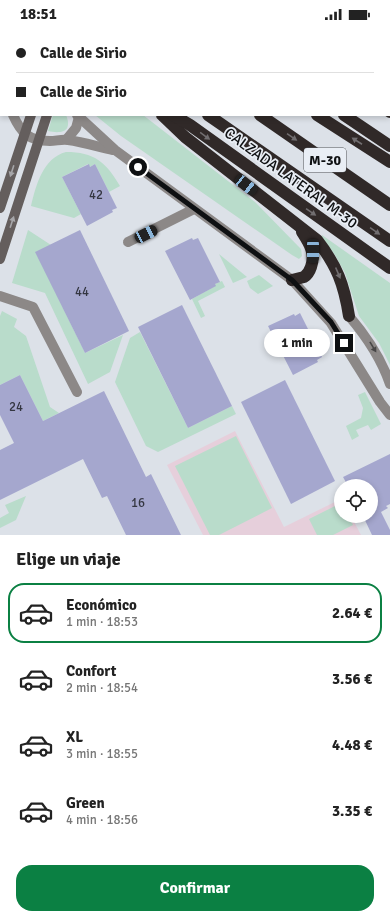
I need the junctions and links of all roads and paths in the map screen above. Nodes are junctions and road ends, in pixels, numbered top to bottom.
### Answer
1 (13, 116) edge
2 (30, 116) edge
3 (47, 116) edge
4 (78, 116) edge
5 (163, 116) edge
6 (175, 116) edge
7 (209, 116) edge
8 (261, 116) edge
9 (318, 116) edge
10 (345, 116) edge
11 (24, 134) junction
12 (67, 139) junction
13 (39, 140) junction
14 (390, 146) edge
15 (115, 150) junction
16 (390, 162) edge
17 (390, 205) edge
18 (0, 208) edge
19 (194, 209) junction
20 (295, 223) junction
21 (390, 241) edge
22 (128, 242) dead end
23 (0, 259) edge
24 (390, 268) edge
25 (292, 280) junction
26 (0, 296) edge
27 (349, 316) joint
28 (390, 384) edge
29 (77, 392) dead end
30 (390, 415) edge

1 - 11 street
2 - 11 main road
3 - 13 main road
4 - 12 street
4 - 15 street
5 - 20 highway
6 -> 24 highway, CALZADA LATERAL M-30
7 -> 21 highway
8 -> 17 highway, M-30
16 -> 9 highway, M-30
10 - 14 highway
11 - 13 street
11 -> 18 main road
12 - 13 street
12 - 15 street
23 -> 13 main road
15 - 19 street
19 - 22 street
19 - 25 street
20 - 25 highway
20 -> 27 highway
25 - 30 street
26 - 29 street
27 -> 28 street

